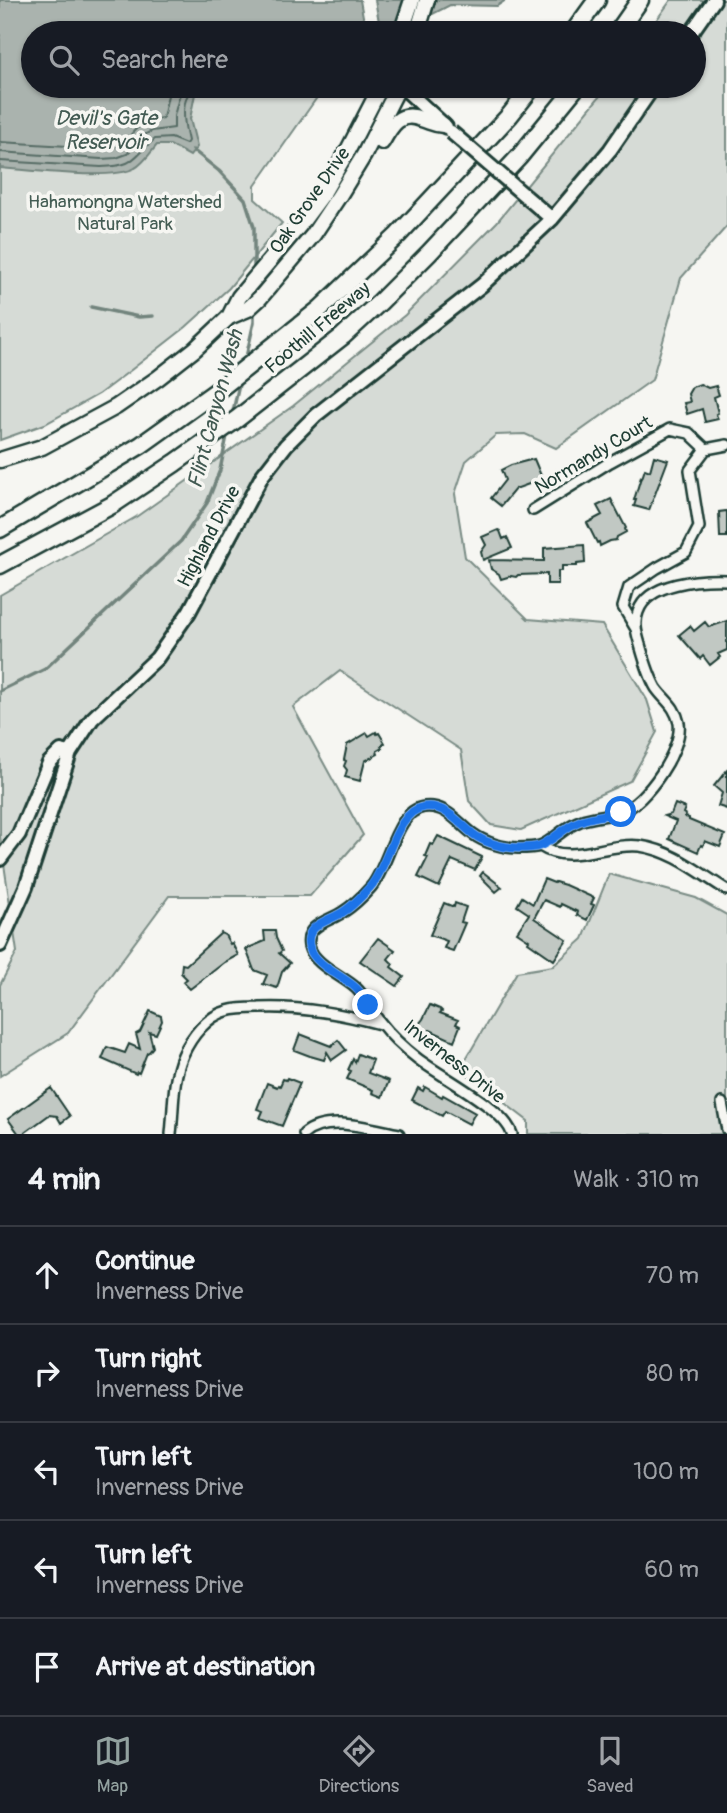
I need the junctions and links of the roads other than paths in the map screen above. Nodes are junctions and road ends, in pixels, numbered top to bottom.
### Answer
1 (412, 0) edge
2 (427, 0) edge
3 (597, 0) edge
4 (640, 0) edge
5 (714, 0) edge
6 (405, 21) edge
7 (421, 21) edge
8 (582, 21) edge
9 (625, 21) edge
10 (699, 21) edge
11 (375, 98) edge
12 (393, 98) edge
13 (415, 98) edge
14 (523, 98) edge
15 (567, 98) edge
16 (646, 98) edge
17 (447, 128) junction
18 (339, 197) junction
19 (552, 219) junction
20 (229, 317) junction
21 (727, 445) edge
22 (706, 449) junction
23 (0, 460) edge
24 (112, 505) junction
25 (533, 510) dead end
26 (2, 528) edge
27 (0, 565) edge
28 (0, 573) edge
29 (727, 580) edge
30 (636, 629) junction
31 (70, 753) junction
32 (540, 846) junction
33 (0, 859) edge
34 (727, 890) edge
35 (0, 945) edge
36 (380, 1024) junction
37 (722, 1103) dead end
38 (727, 1130) edge
39 (171, 1134) edge
40 (303, 1134) edge
41 (399, 1134) edge
42 (512, 1134) edge

1 - 6 main road
2 - 7 main road
3 - 8 highway
4 - 9 highway
5 - 10 street
11 - 20 main road, Oak Grove Drive
12 - 18 main road, Oak Grove Drive
13 - 17 street
14 - 26 highway, Foothill Freeway
15 - 24 highway, Foothill Freeway
16 - 19 street, Highland Drive
17 - 18 main road
17 - 19 street, bridge
18 - 20 main road, Oak Grove Drive
19 - 31 street, Highland Drive
20 - 23 main road, Oak Grove Drive
21 - 22 street
22 - 25 street, Normandy Court
22 - 30 street
24 - 27 highway, Foothill Freeway
24 - 28 highway
29 - 30 street
30 - 32 street
31 - 33 street
31 - 35 street, Highland Drive
32 - 34 street
32 - 36 street, Inverness Drive
36 - 39 street
36 - 42 street, Inverness Drive
37 - 38 street
40 - 41 street

